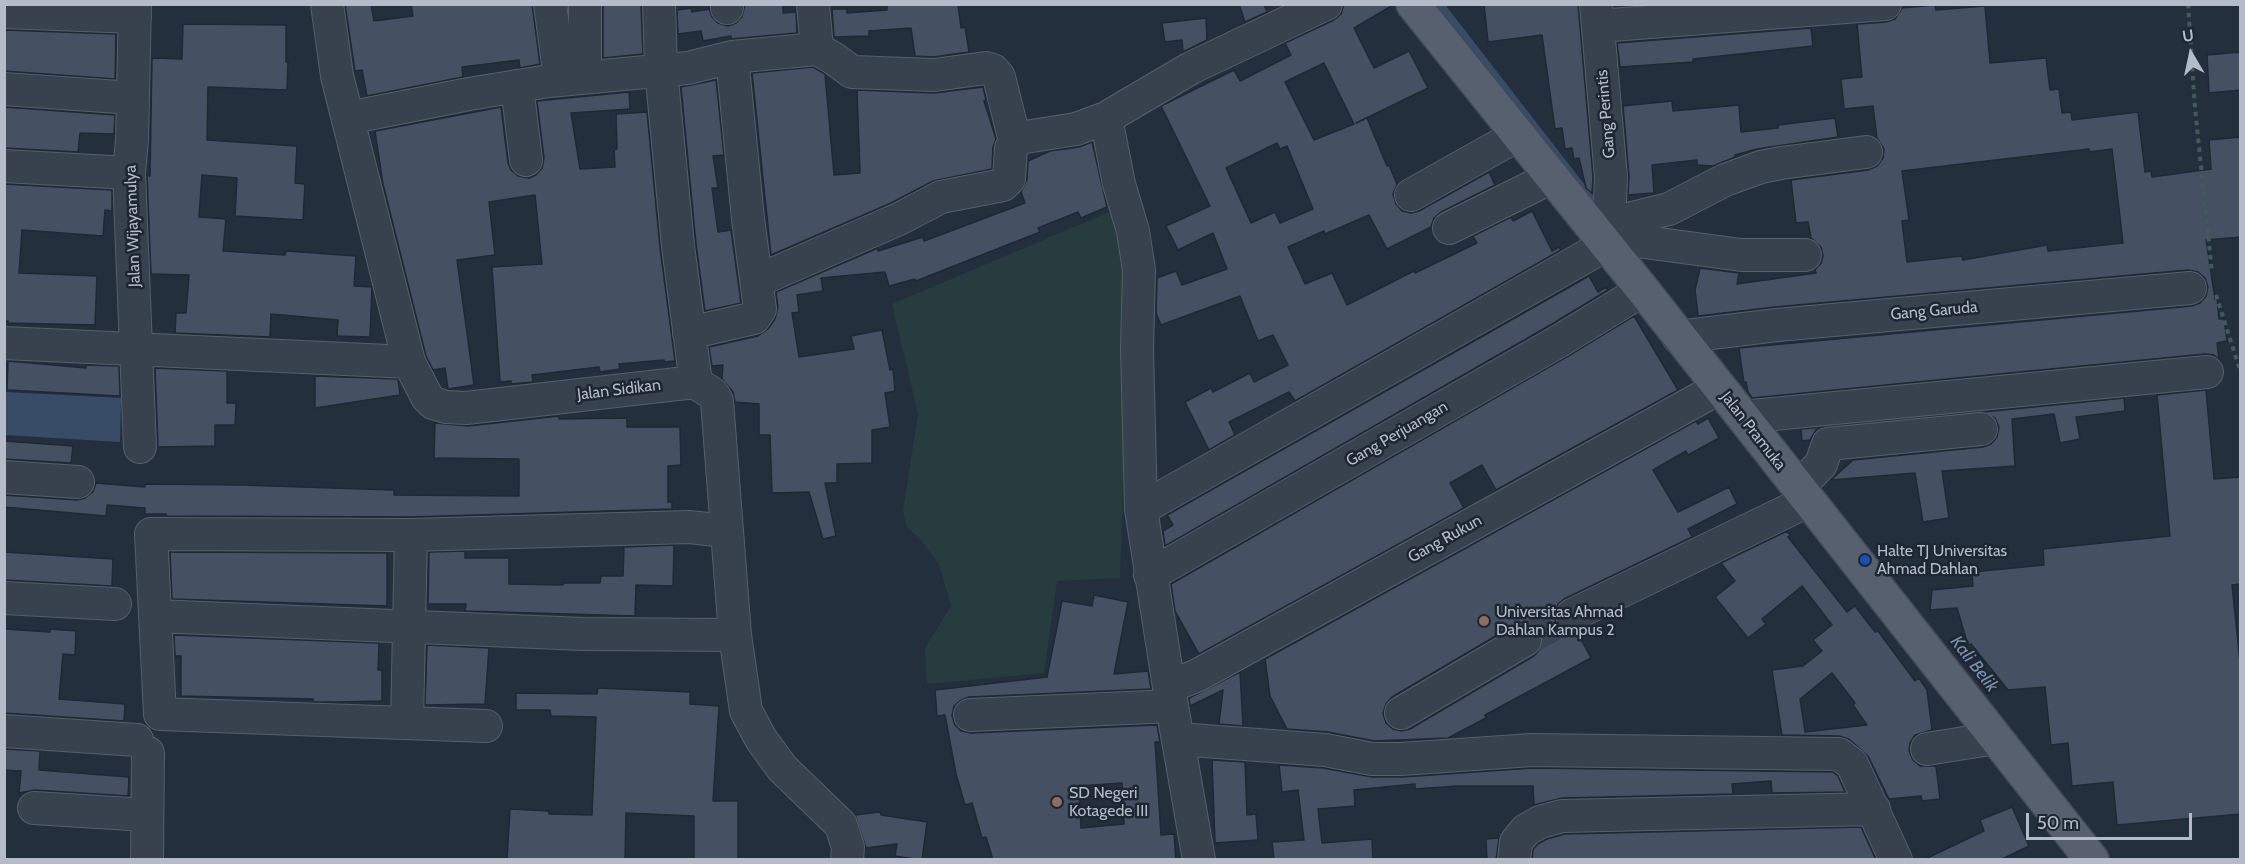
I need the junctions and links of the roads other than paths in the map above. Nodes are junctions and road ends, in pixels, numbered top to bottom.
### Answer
1 (327, 4) edge
2 (550, 4) edge
3 (585, 4) edge
4 (659, 4) edge
5 (813, 4) edge
6 (1326, 4) edge
7 (1413, 4) edge
8 (1885, 4) edge
9 (135, 11) edge
10 (4, 12) edge
11 (1597, 15) edge
12 (817, 50) junction
13 (732, 57) junction
14 (661, 70) junction
15 (572, 78) junction
16 (517, 86) junction
17 (4, 89) edge
18 (133, 98) junction
19 (348, 118) junction
20 (1106, 118) junction
21 (1518, 135) junction
22 (1015, 141) junction
23 (1866, 152) dead end
24 (526, 160) dead end
25 (4, 166) edge
26 (129, 173) junction
27 (1552, 177) junction
28 (1412, 195) dead end
29 (1449, 228) dead end
30 (1612, 233) junction
31 (1804, 255) dead end
32 (757, 281) junction
33 (2205, 282) road end
34 (1643, 290) junction
35 (689, 333) junction
36 (1678, 336) junction
37 (4, 343) edge
38 (137, 351) junction
39 (409, 362) junction
40 (2207, 372) dead end
41 (696, 383) junction
42 (1719, 388) junction
43 (1742, 417) junction
44 (1981, 429) dead end
45 (140, 447) dead end
46 (4, 477) edge
47 (78, 482) dead end
48 (1803, 495) junction
49 (1141, 509) junction
50 (726, 531) junction
51 (411, 535) junction
52 (1150, 575) junction
53 (4, 597) edge
54 (115, 604) dead end
55 (1572, 615) tunnel mouth
56 (155, 616) junction
57 (409, 626) junction
58 (735, 635) junction
59 (1525, 640) tunnel mouth
60 (1170, 696) junction
61 (1401, 713) dead end
62 (970, 715) dead end
63 (407, 723) junction
64 (486, 726) dead end
65 (4, 731) edge
66 (1996, 738) junction
67 (1178, 739) junction
68 (1927, 749) dead end
69 (34, 808) dead end
70 (1874, 809) junction
71 (147, 815) junction
72 (147, 860) edge
73 (847, 860) edge
74 (1199, 860) edge
75 (1514, 860) edge
76 (1896, 860) edge
77 (2092, 860) edge

1 - 19 street, Jalan Sidikan
2 - 15 street
3 - 15 street
4 - 14 street
5 - 12 street
6 - 20 street
7 - 21 main road, Jalan Pramuka
8 - 11 street
9 - 10 street
9 - 18 street, Jalan Wijayamulya
11 - 30 street, Gang Perintis
12 - 13 street
12 - 22 street
13 - 14 street
13 - 32 street
14 - 15 street
14 - 35 street
15 - 16 street
16 - 19 street
16 - 24 street
17 - 18 street
18 - 26 street, Jalan Wijayamulya
19 - 39 street, Jalan Sidikan
20 - 22 street
20 - 49 street
21 - 27 main road, Jalan Pramuka
21 - 28 street
22 - 32 street
23 - 30 street
25 - 26 street
26 - 38 street, Jalan Wijayamulya
27 - 29 street
27 - 30 main road, Jalan Pramuka
30 - 31 street
30 - 34 main road, Jalan Pramuka
30 - 49 street
32 - 35 street
33 - 36 street, Gang Garuda
34 - 36 main road, Jalan Pramuka
34 - 52 street, Gang Perjuangan
35 - 41 street
36 - 42 main road, Jalan Pramuka
37 - 38 street
38 - 39 street
38 - 45 street, Jalan Wijayamulya
39 - 41 street, Jalan Sidikan
40 - 43 street
41 - 50 street
42 - 43 main road, Jalan Pramuka
42 - 60 street, Gang Rukun
43 - 48 main road, Jalan Pramuka
44 - 48 street
46 - 47 street
48 - 55 street
48 - 66 main road, Jalan Pramuka
49 - 52 street
50 - 51 street
50 - 58 street
51 - 56 street
51 - 57 street
52 - 60 street
53 - 54 street
56 - 57 street
56 - 63 street
57 - 58 street
57 - 63 street
58 - 73 street
59 - 61 street
60 - 62 street
60 - 67 street
63 - 64 street
65 - 71 street
66 - 68 street
66 - 77 main road, Jalan Pramuka
67 - 70 street
67 - 74 street
69 - 71 street
70 - 75 street
70 - 76 street
71 - 72 street

